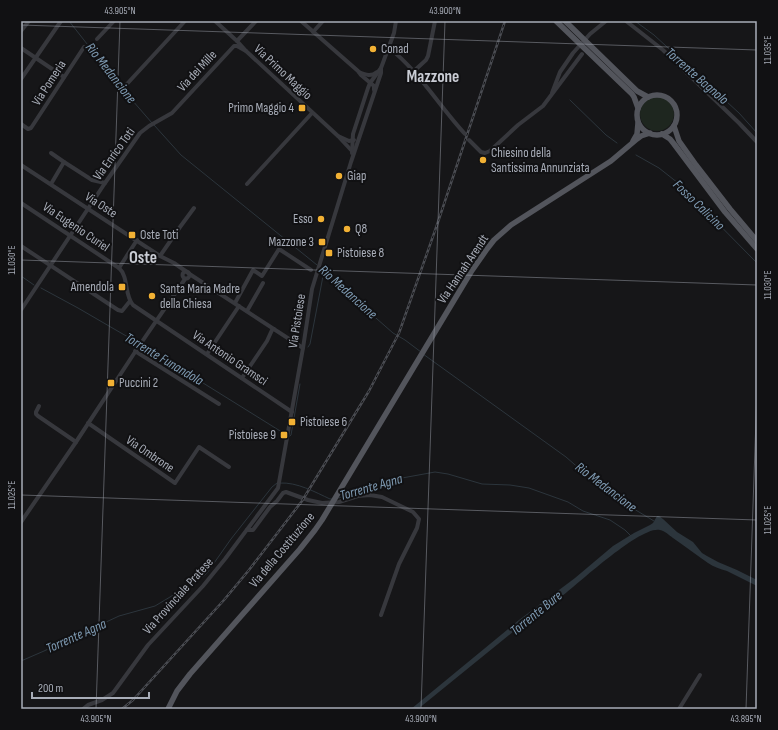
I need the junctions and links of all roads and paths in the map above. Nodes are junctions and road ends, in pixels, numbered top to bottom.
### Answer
1 (29, 21) edge
2 (60, 21) edge
3 (114, 21) edge
4 (185, 21) edge
5 (215, 21) edge
6 (256, 21) edge
7 (301, 21) edge
8 (323, 21) edge
9 (396, 21) edge
10 (435, 21) edge
11 (556, 21) edge
12 (565, 21) edge
13 (606, 21) edge
14 (626, 21) edge
15 (21, 31) edge
16 (313, 32) junction
17 (97, 39) dead end
18 (238, 41) junction
19 (84, 46) dead end
20 (21, 48) edge
21 (388, 48) junction
22 (246, 51) junction
23 (582, 54) dead end
24 (36, 57) junction
25 (381, 68) junction
26 (358, 71) junction
27 (414, 71) junction
28 (64, 77) junction
29 (21, 80) edge
30 (370, 83) junction
31 (126, 85) dead end
32 (374, 91) junction
33 (648, 97) junction
34 (549, 99) junction
35 (638, 108) junction
36 (312, 113) junction
37 (164, 118) joint
38 (638, 121) junction
39 (21, 124) edge
40 (674, 126) junction
41 (465, 134) dead end
42 (650, 134) junction
43 (662, 134) junction
44 (338, 136) junction
45 (359, 138) junction
46 (353, 140) junction
47 (469, 140) dead end
48 (633, 141) junction
49 (757, 142) edge
50 (352, 151) junction
51 (51, 153) dead end
52 (64, 162) junction
53 (351, 162) junction
54 (21, 164) edge
55 (51, 184) junction
56 (105, 184) junction
57 (247, 184) dead end
58 (21, 202) edge
59 (194, 208) dead end
60 (88, 209) junction
61 (70, 235) junction
62 (137, 240) junction
63 (757, 241) edge
64 (21, 246) edge
65 (757, 249) edge
66 (160, 256) junction
67 (169, 261) junction
68 (50, 266) junction
69 (119, 268) junction
70 (311, 270) dead end
71 (188, 272) junction
72 (183, 277) junction
73 (263, 283) dead end
74 (130, 301) junction
75 (234, 303) junction
76 (239, 306) junction
77 (21, 310) edge
78 (247, 311) junction
79 (156, 320) junction
80 (274, 329) junction
81 (303, 348) junction
82 (136, 350) junction
83 (207, 354) junction
84 (421, 355) joint
85 (242, 378) junction
86 (219, 404) dead end
87 (39, 406) dead end
88 (292, 412) junction
89 (88, 423) junction
90 (76, 442) junction
91 (229, 467) dead end
92 (279, 486) joint
93 (21, 522) edge
94 (247, 530) junction
95 (381, 615) dead end
96 (700, 675) dead end
97 (84, 708) edge
98 (78, 709) edge
99 (168, 709) edge
100 (679, 709) edge

1 - 15 street
2 - 24 street
3 - 17 street
4 - 31 street
5 - 18 street, Via Primo Maggio
6 - 18 street
7 - 16 street
8 - 16 street
9 - 21 street, Via Pistoiese
10 - 27 street
11 - 35 main road
12 - 33 main road
13 - 34 street
14 - 49 street
16 - 26 street
18 - 22 street, Via Primo Maggio
19 - 28 street, Via Pomeria
20 - 24 street
21 - 25 street, Via Pistoiese
21 - 27 street
22 - 36 street, Via Primo Maggio
22 - 37 street, Via dei Mille
23 - 34 street
24 - 28 street
24 - 29 street
25 - 26 street
25 - 30 street, Via Pistoiese
25 - 32 street, Via Pistoiese
26 - 30 street
27 - 41 street
28 - 39 street, Via Pomeria
30 - 32 street
30 - 46 street, Via Pistoiese
32 - 45 street, Via Pistoiese
33 - 35 main road
33 - 40 main road
34 - 47 street
35 - 38 main road
36 - 44 street, Via Primo Maggio
36 - 57 street
37 - 56 street, Via Enrico Toti
38 - 42 main road
38 - 48 main road
40 - 43 main road
40 - 63 main road
42 - 43 main road
42 - 48 main road
43 - 65 main road
44 - 46 street, Via Primo Maggio
44 - 50 street, Via Primo Maggio
45 - 46 street
45 - 53 street, Via Pistoiese
46 - 50 street, Via Pistoiese
48 - 84 main road, Via Hannah Arendt
50 - 53 street, Via Pistoiese
51 - 52 street
52 - 55 street
52 - 56 street
53 - 81 street, Via Pistoiese
54 - 55 street, Via Oste
55 - 60 street, Via Oste
56 - 60 street, Via Enrico Toti
58 - 61 street, Via Eugenio Curiel
59 - 66 street
60 - 61 street, Via Enrico Toti
60 - 62 street, Via Oste
61 - 68 street, Via Enrico Toti
61 - 69 street, Via Eugenio Curiel
62 - 66 street, Via Oste
62 - 69 street
64 - 68 street
66 - 67 street, Via Oste
67 - 71 street, Via Oste
67 - 72 street, Via Oste
68 - 74 street
68 - 77 street, Via Enrico Toti
69 - 74 street
70 - 75 street
71 - 72 street
71 - 75 street, Via Oste
72 - 79 street
73 - 78 street
74 - 79 street, Via Antonio Gramsci
75 - 76 street, Via Oste
76 - 78 street, Via Oste
76 - 83 street
78 - 80 street, Via Oste
79 - 82 street
79 - 83 street, Via Antonio Gramsci
80 - 81 street, Via Oste
80 - 85 street
81 - 88 street, Via Pistoiese
82 - 86 street
82 - 89 street
83 - 85 street, Via Antonio Gramsci
84 - 99 main road, Via della Costituzione
85 - 88 street, Via Antonio Gramsci
87 - 90 street
88 - 92 street, Via Pistoiese
89 - 90 street
89 - 91 street, Via Ombrone
90 - 93 street
92 - 94 street, Via Provinciale Pratese
94 - 95 street
94 - 97 street, Via Provinciale Pratese
96 - 100 street
97 - 98 street, Via Provinciale Pratese

